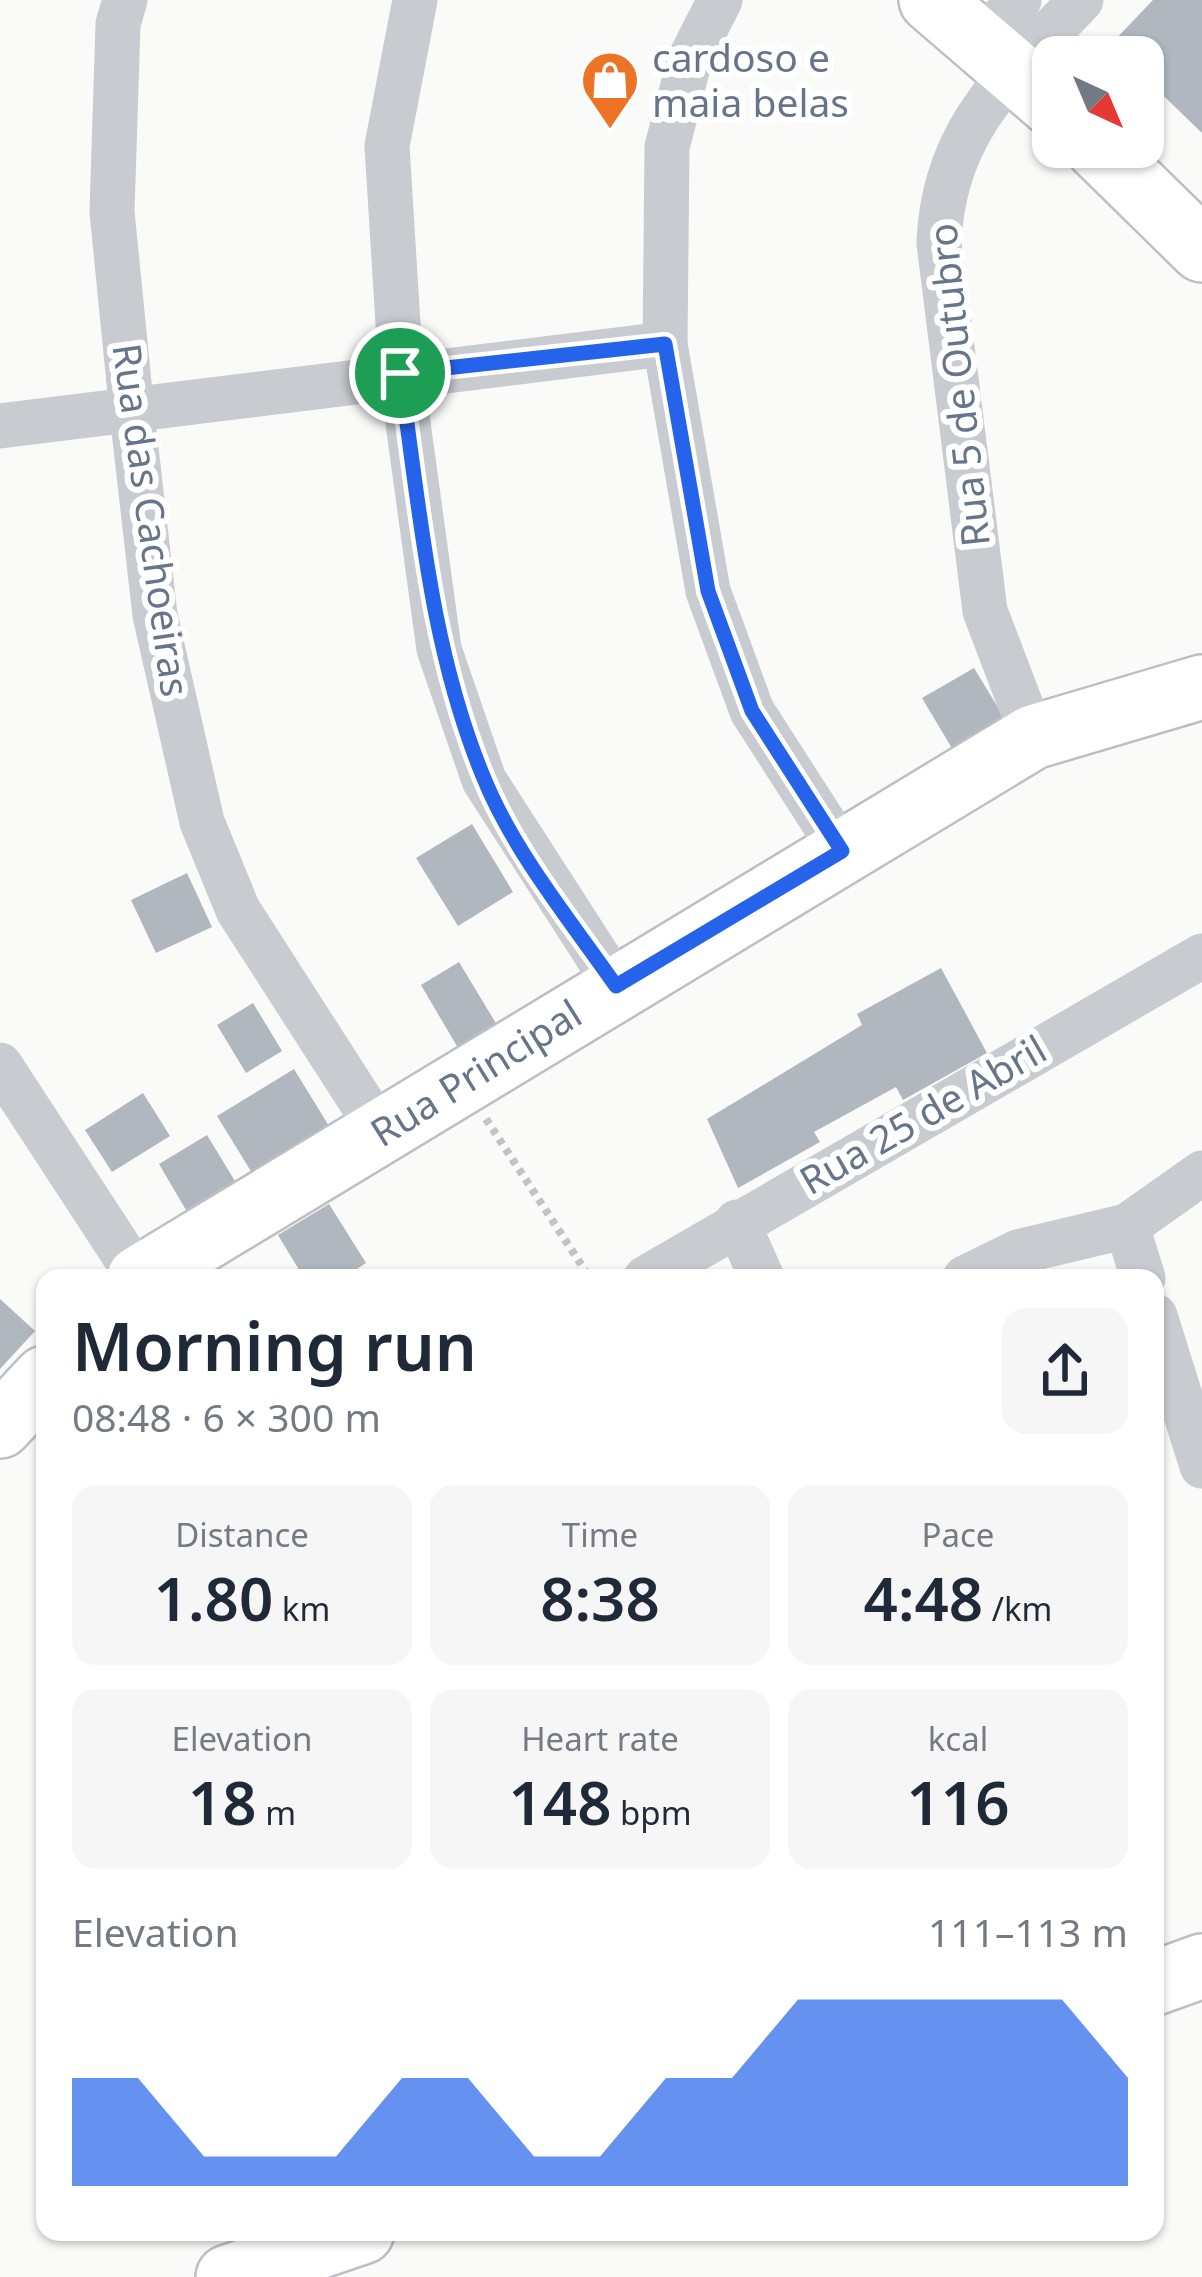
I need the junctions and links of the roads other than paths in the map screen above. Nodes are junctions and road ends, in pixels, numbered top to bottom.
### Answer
1 (125, 0) edge
2 (415, 0) edge
3 (721, 0) edge
4 (932, 0) edge
5 (1081, 0) edge
6 (1016, 55) edge
7 (1118, 168) edge
8 (1202, 250) edge
9 (665, 344) junction
10 (400, 373) junction
11 (132, 413) junction
12 (0, 425) edge
13 (1202, 687) edge
14 (1033, 737) junction
15 (842, 851) junction
16 (1202, 956) edge
17 (616, 986) junction
18 (0, 1065) edge
19 (382, 1134) junction
20 (1202, 1173) edge
21 (737, 1222) junction
22 (1127, 1226) junction
23 (133, 1269) edge
24 (154, 1269) edge
25 (661, 1269) edge
26 (758, 1269) edge
27 (983, 1269) edge
28 (1140, 1269) edge
29 (1164, 1345) edge
30 (36, 1388) edge
31 (0, 1426) edge
32 (1202, 1466) edge
33 (1202, 1966) edge
34 (1164, 1980) edge
35 (335, 2241) edge
36 (228, 2277) edge

1 - 11 street, Rua das Cachoeiras
2 - 10 street
3 - 9 street
4 - 6 street
5 - 6 street, Rua 5 de Outubro
6 - 14 street, Rua 5 de Outubro
7 - 8 street
9 - 10 street
9 - 15 street
10 - 11 street
10 - 17 street
11 - 12 street
11 - 19 street, Rua das Cachoeiras
13 - 14 street, Rua Principal
14 - 15 street, Rua Principal
15 - 17 street, Rua Principal
16 - 21 street, Rua 25 de Abril
17 - 19 street, Rua Principal
18 - 23 street
19 - 24 street, Rua Principal
20 - 22 street
21 - 25 street, Rua 25 de Abril
21 - 26 street
22 - 27 street
22 - 28 street
29 - 32 street
30 - 31 street
33 - 34 street
35 - 36 street

